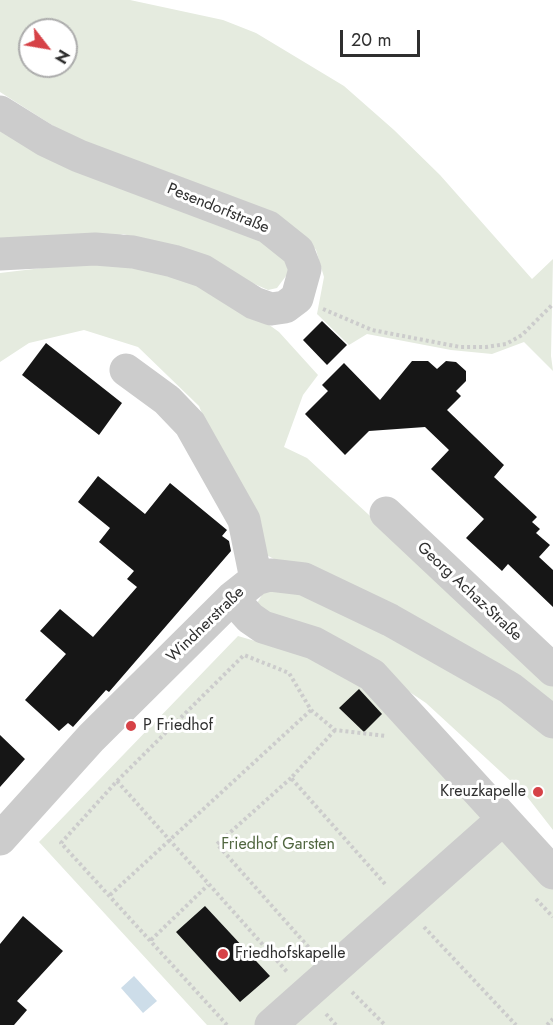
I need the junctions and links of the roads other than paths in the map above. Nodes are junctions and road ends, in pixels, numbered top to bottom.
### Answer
1 (0, 112) edge
2 (0, 254) edge
3 (126, 370) dead end
4 (386, 513) dead end
5 (244, 589) junction
6 (553, 670) edge
7 (553, 722) edge
8 (503, 819) junction
9 (0, 839) edge
10 (553, 873) edge
11 (271, 1025) edge

1 - 2 street, Pesendorfstraße
3 - 5 street
4 - 6 street, Georg Achaz-Straße
5 - 7 street, Windnerstraße
5 - 8 street
5 - 9 street, Windnerstraße
8 - 10 street
8 - 11 street

